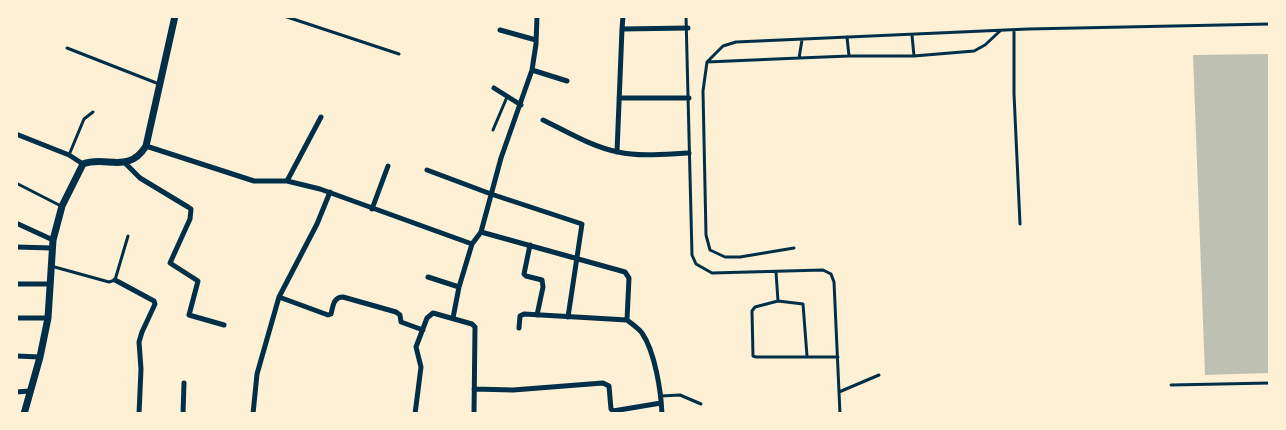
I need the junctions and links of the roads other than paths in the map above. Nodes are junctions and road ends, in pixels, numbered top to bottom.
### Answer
1 (175, 16) edge
2 (284, 16) edge
3 (537, 16) edge
4 (623, 16) edge
5 (686, 16) edge
6 (1270, 24) edge
7 (688, 28) junction
8 (622, 29) junction
9 (500, 30) dead end
10 (1014, 30) junction
11 (1000, 31) junction
12 (912, 35) junction
13 (848, 37) junction
14 (536, 40) junction
15 (802, 40) junction
16 (67, 48) dead end
17 (399, 54) dead end
18 (849, 56) junction
19 (914, 56) junction
20 (799, 58) junction
21 (707, 62) junction
22 (532, 70) junction
23 (567, 81) dead end
24 (161, 84) junction
25 (494, 88) dead end
26 (507, 97) junction
27 (619, 98) junction
28 (689, 98) junction
29 (521, 105) junction
30 (93, 112) dead end
31 (320, 117) dead end
32 (543, 120) dead end
33 (493, 130) dead end
34 (16, 134) edge
35 (146, 146) junction
36 (617, 152) junction
37 (689, 153) junction
38 (69, 156) junction
39 (125, 163) junction
40 (83, 164) junction
41 (388, 166) dead end
42 (427, 170) dead end
43 (287, 181) junction
44 (16, 183) edge
45 (330, 192) junction
46 (491, 194) junction
47 (62, 206) junction
48 (372, 209) junction
49 (16, 223) edge
50 (1020, 224) dead end
51 (481, 232) junction
52 (128, 236) dead end
53 (52, 244) junction
54 (472, 244) junction
55 (530, 245) junction
56 (16, 247) edge
57 (794, 248) dead end
58 (576, 257) junction
59 (50, 265) junction
60 (776, 272) junction
61 (428, 277) dead end
62 (116, 280) junction
63 (16, 284) edge
64 (49, 284) junction
65 (459, 287) junction
66 (280, 297) junction
67 (778, 301) junction
68 (537, 315) junction
69 (568, 317) junction
70 (16, 318) edge
71 (48, 318) junction
72 (454, 318) junction
73 (627, 320) junction
74 (224, 326) dead end
75 (519, 328) dead end
76 (422, 330) junction
77 (16, 356) edge
78 (807, 356) junction
79 (838, 356) junction
80 (40, 357) junction
81 (879, 375) dead end
82 (184, 383) dead end
83 (1270, 383) edge
84 (1170, 386) dead end
85 (474, 390) junction
86 (30, 391) junction
87 (16, 392) edge
88 (839, 392) junction
89 (661, 396) junction
90 (661, 403) junction
91 (701, 404) dead end
92 (24, 414) edge
93 (139, 414) edge
94 (183, 414) edge
95 (253, 414) edge
96 (416, 414) edge
97 (474, 414) edge
98 (662, 414) edge
99 (840, 414) edge

1 - 24 street
2 - 17 lane
3 - 14 street
4 - 8 street
5 - 7 lane
6 - 10 lane
7 - 8 street
7 - 28 lane
8 - 27 street
9 - 14 street
10 - 11 lane
10 - 50 lane
11 - 12 lane
11 - 19 lane
12 - 13 lane
12 - 19 lane
13 - 15 lane
13 - 18 lane
14 - 22 street
15 - 20 lane
15 - 21 lane
16 - 24 lane
18 - 19 lane
18 - 20 lane
20 - 21 lane
21 - 57 lane
22 - 23 street
22 - 29 street
24 - 35 street
25 - 26 street
26 - 29 street
26 - 33 lane
27 - 28 street
27 - 36 street
28 - 37 lane
29 - 46 street
30 - 38 lane
31 - 43 street
32 - 36 street
34 - 38 street
35 - 39 street
35 - 43 street
36 - 37 street
37 - 60 lane
38 - 40 street
39 - 40 street
39 - 74 street
40 - 47 street
41 - 48 street
42 - 46 street
43 - 45 street
44 - 47 lane
45 - 48 street
45 - 66 street
46 - 51 street
46 - 58 street
47 - 53 street
48 - 54 street
49 - 53 street
51 - 54 street
51 - 55 street
52 - 62 lane
53 - 56 street
53 - 59 street
54 - 65 street
55 - 58 street
55 - 68 street
58 - 69 street
58 - 73 street
59 - 62 lane
59 - 64 street
60 - 67 lane
60 - 79 lane
61 - 65 street
62 - 93 street
63 - 64 street
64 - 71 street
65 - 72 street
66 - 76 street
66 - 95 street
67 - 78 lane
67 - 78 lane
68 - 69 street
68 - 75 street
69 - 73 street
70 - 71 street
71 - 80 street
72 - 76 street
72 - 85 street
73 - 89 street
76 - 96 street
77 - 80 street
78 - 79 lane
79 - 88 lane
80 - 86 street
81 - 88 lane
82 - 94 street
83 - 84 lane
85 - 90 street
85 - 97 street
86 - 87 street
86 - 92 street
88 - 99 lane
89 - 90 street
89 - 91 lane
90 - 98 street

